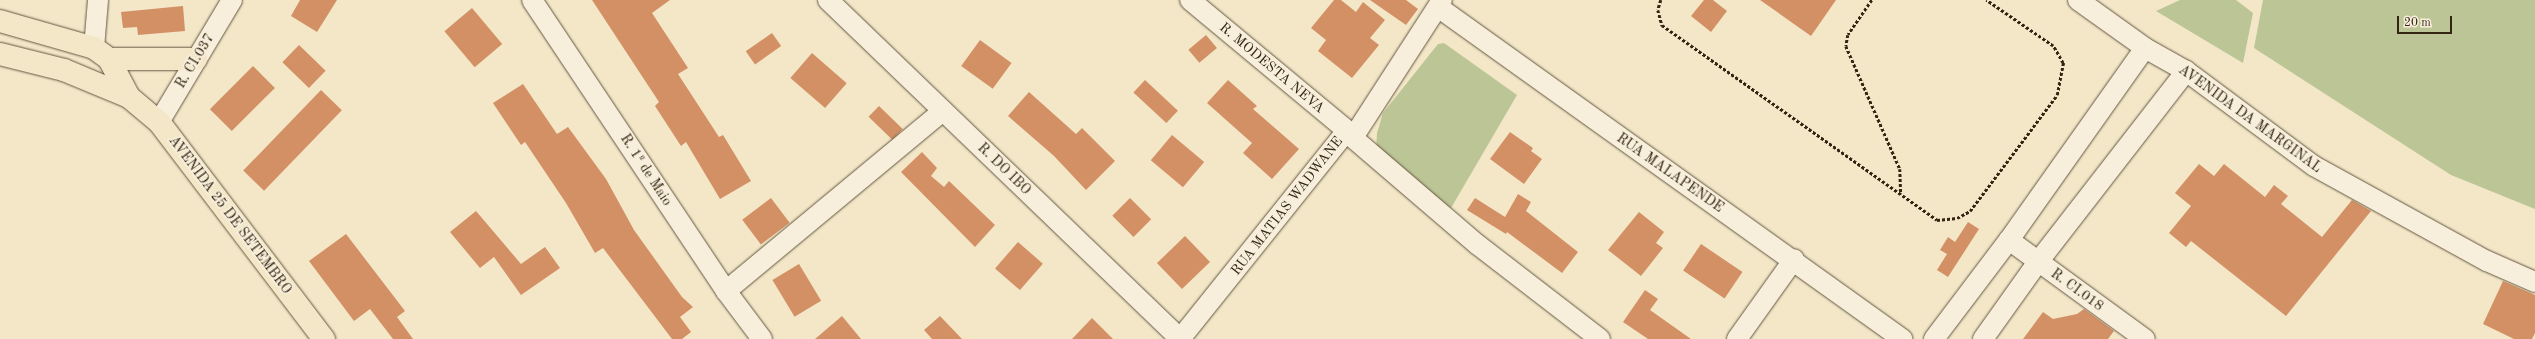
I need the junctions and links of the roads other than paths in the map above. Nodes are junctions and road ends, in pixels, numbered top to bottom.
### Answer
1 (98, 0) edge
2 (232, 0) edge
3 (532, 0) edge
4 (828, 0) edge
5 (1190, 0) edge
6 (2078, 0) edge
7 (1440, 4) edge
8 (0, 21) edge
9 (2145, 48) junction
10 (0, 54) edge
11 (101, 54) junction
12 (196, 59) junction
13 (2186, 71) junction
14 (129, 97) junction
15 (943, 111) junction
16 (159, 122) junction
17 (1350, 134) junction
18 (2009, 240) junction
19 (1794, 259) junction
20 (2038, 262) junction
21 (2535, 282) edge
22 (726, 291) junction
23 (319, 337) edge
24 (762, 339) edge
25 (1180, 339) edge
26 (1600, 339) edge
27 (1737, 339) edge
28 (1902, 339) edge
29 (1934, 339) edge
30 (1983, 339) edge
31 (2145, 339) edge

1 - 11 street
2 - 12 street, R. CI.037
3 - 22 street, R. 1º de Maio
4 - 15 street, R. DO IBO
5 - 17 street, R. MODESTA NEVA
6 - 9 street, AVENIDA DA MARGINAL
7 - 17 street, RUA MATIAS WADWANE
7 - 19 street, RUA MALAPENDE
8 - 11 highway
9 - 13 street, AVENIDA DA MARGINAL
9 - 18 street
10 - 14 highway, AVENIDA 25 DE SETEMBRO
11 - 12 highway
11 - 14 highway, AVENIDA 25 DE SETEMBRO
12 - 16 street, R. CI.037
13 - 20 street
13 - 21 street, AVENIDA DA MARGINAL
14 - 16 highway, AVENIDA 25 DE SETEMBRO
15 - 22 street
15 - 25 street, R. DO IBO
16 - 23 highway, AVENIDA 25 DE SETEMBRO
17 - 25 street, RUA MATIAS WADWANE
17 - 26 street, R. MODESTA NEVA
18 - 20 street, R. CI.018
18 - 29 street
19 - 27 street
19 - 28 street, RUA MALAPENDE
20 - 30 street
20 - 31 street, R. CI.018
22 - 24 street, R. 1º de Maio

